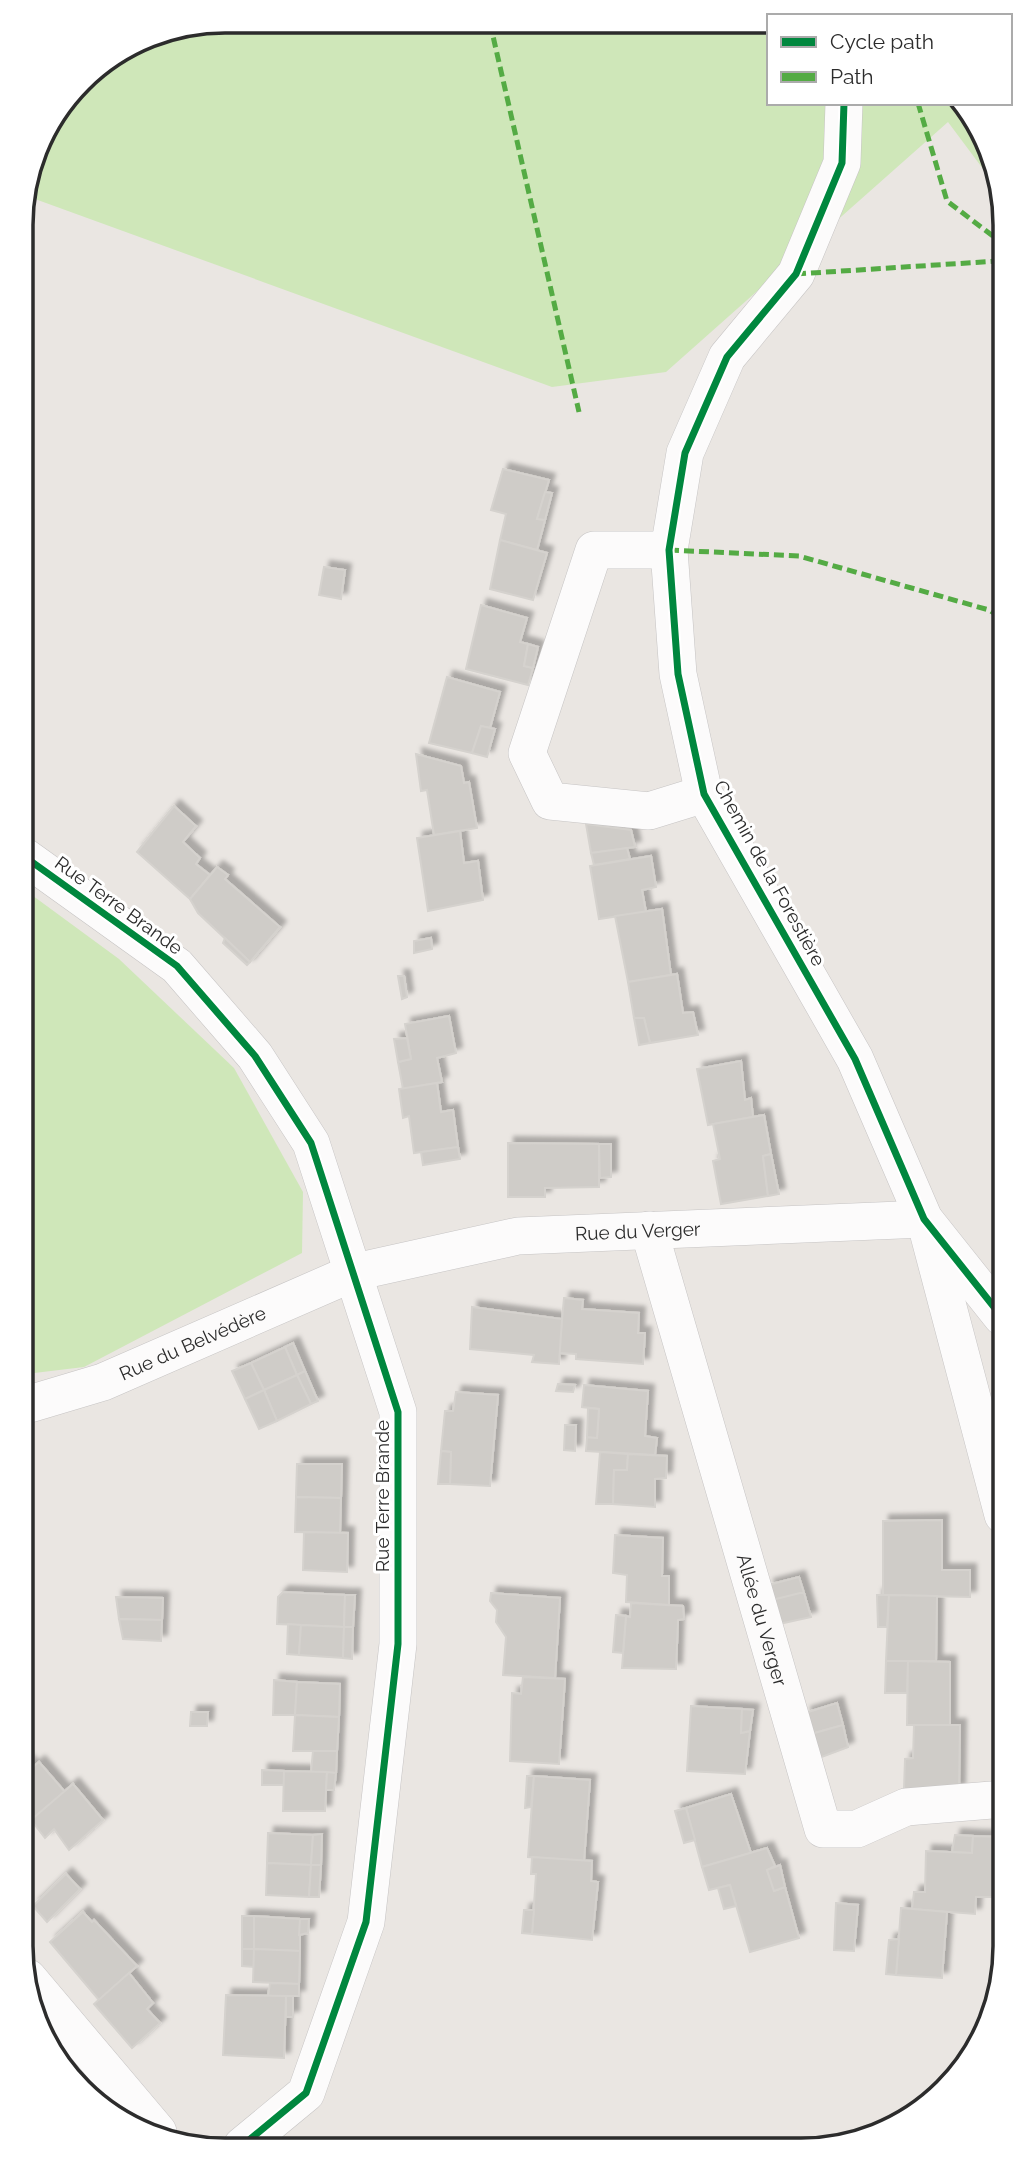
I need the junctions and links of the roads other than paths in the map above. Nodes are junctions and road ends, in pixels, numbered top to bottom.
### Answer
1 (844, 105) edge
2 (668, 550) junction
3 (705, 794) junction
4 (34, 863) edge
5 (925, 1219) junction
6 (649, 1230) junction
7 (355, 1272) junction
8 (992, 1305) edge
9 (33, 1403) edge
10 (992, 1474) edge
11 (992, 1800) edge
12 (39, 1992) edge
13 (149, 2122) edge
14 (252, 2138) edge

1 - 2 street, Chemin de la Forestière
2 - 3 street, Chemin de la Forestière
2 - 3 street, Chemin de la Forestière
3 - 5 street, Chemin de la Forestière
4 - 7 street, Rue Terre Brande
5 - 6 street, Rue du Verger
5 - 8 street, Chemin de la Forestière
5 - 10 street
6 - 7 street, Rue du Verger
6 - 11 street, Allée du Verger
7 - 9 street, Rue du Belvédère
7 - 14 street, Rue Terre Brande
12 - 13 street

